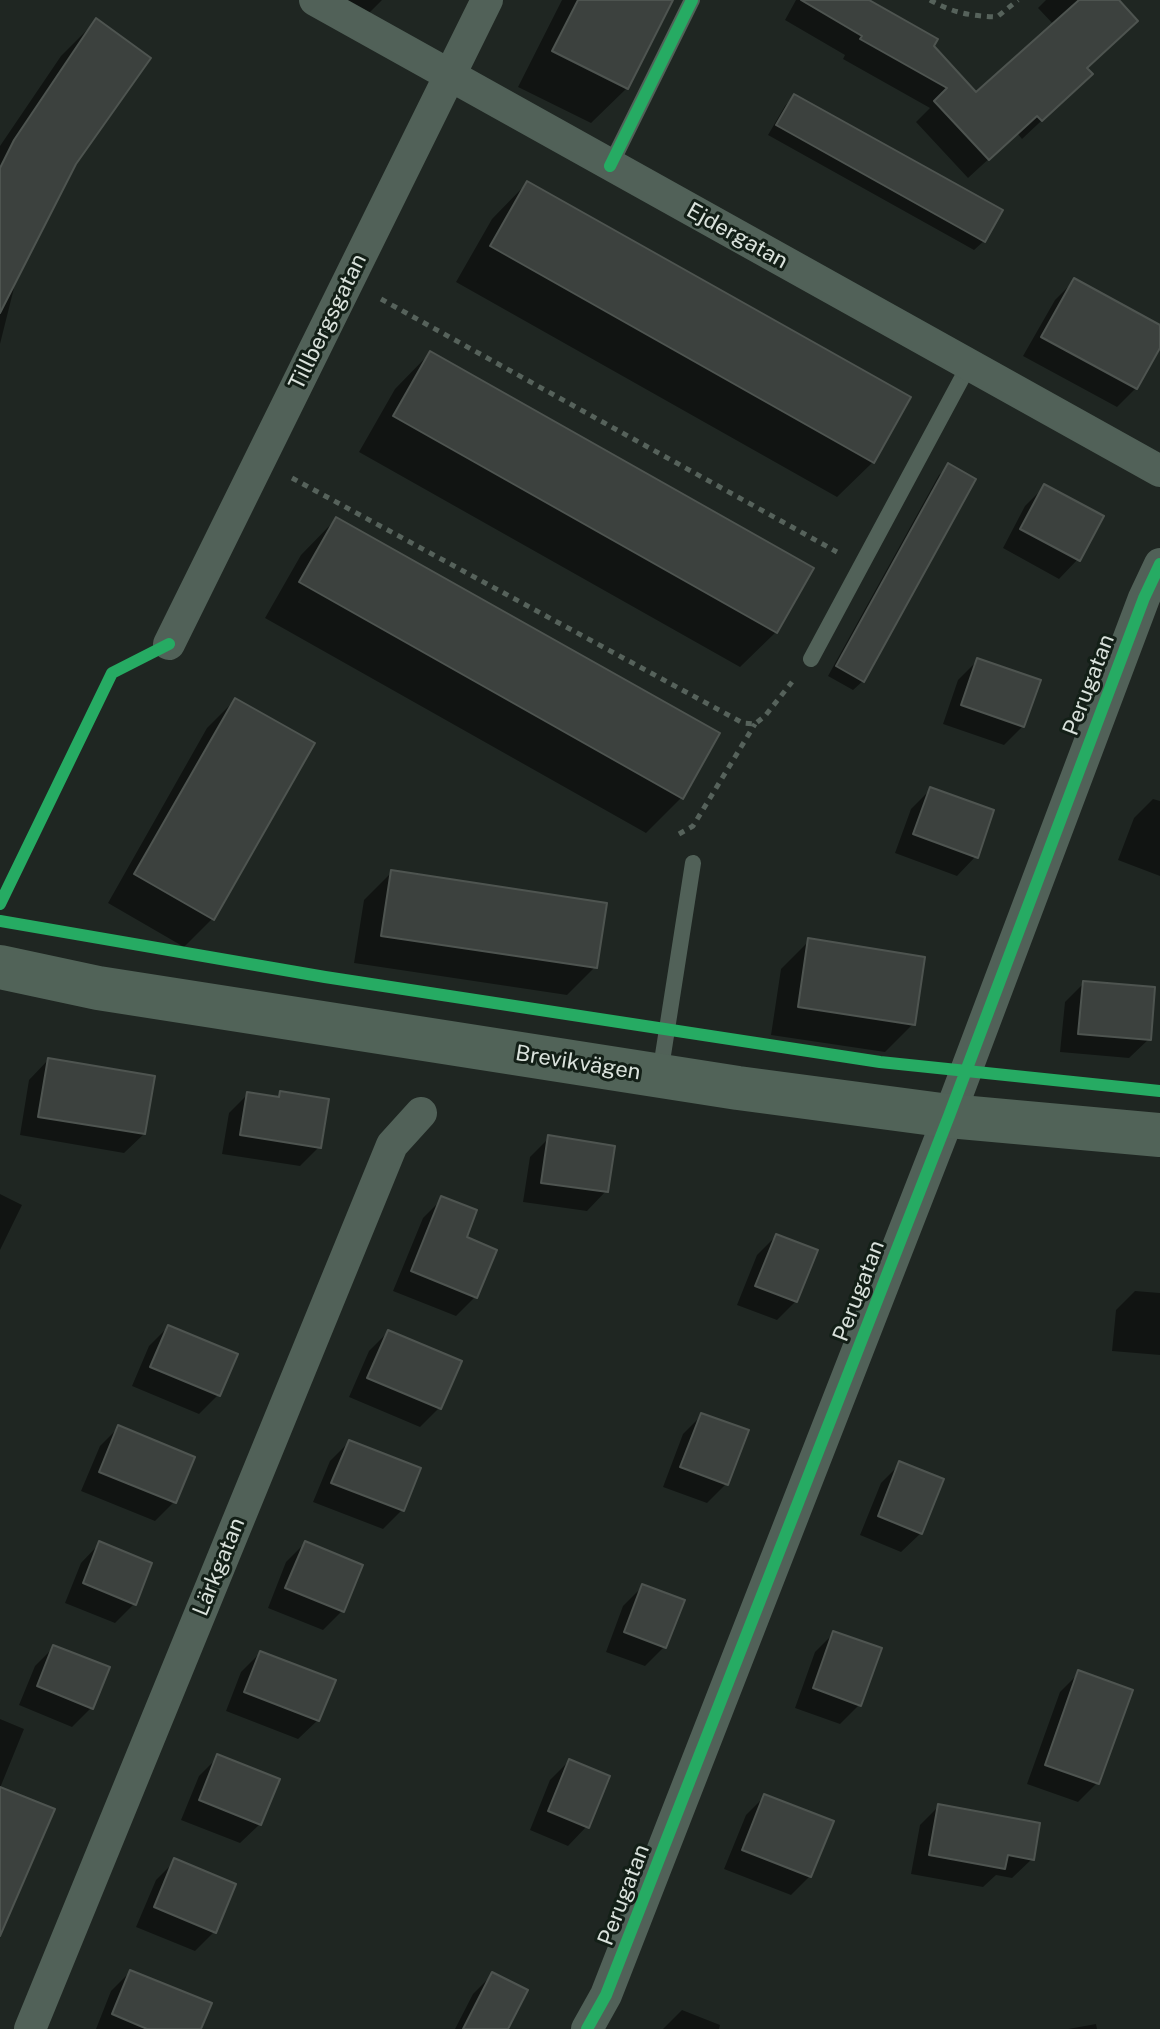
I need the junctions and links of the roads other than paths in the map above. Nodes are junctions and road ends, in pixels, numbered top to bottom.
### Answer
1 (315, 0) edge
2 (487, 0) edge
3 (692, 0) edge
4 (450, 77) junction
5 (610, 166) junction
6 (969, 365) junction
7 (1160, 471) edge
8 (1160, 564) edge
9 (169, 644) dead end
10 (811, 659) road end
11 (693, 863) road end
12 (0, 967) edge
13 (660, 1075) junction
14 (421, 1113) dead end
15 (949, 1116) junction
16 (1160, 1135) edge
17 (30, 2029) edge
18 (587, 2029) edge

1 - 4 street, Ejdergatan
2 - 4 street, Tillbergsgatan
3 - 5 lane
4 - 5 street, Ejdergatan
4 - 9 street, Tillbergsgatan
5 - 6 street, Ejdergatan
6 - 7 street, Ejdergatan
6 - 10 lane
8 - 15 street, Perugatan
11 - 13 lane
12 - 13 street, Brevikvägen
13 - 15 street, Brevikvägen
14 - 17 street, Lärkgatan
15 - 16 street, Brevikvägen
15 - 18 street, Perugatan

